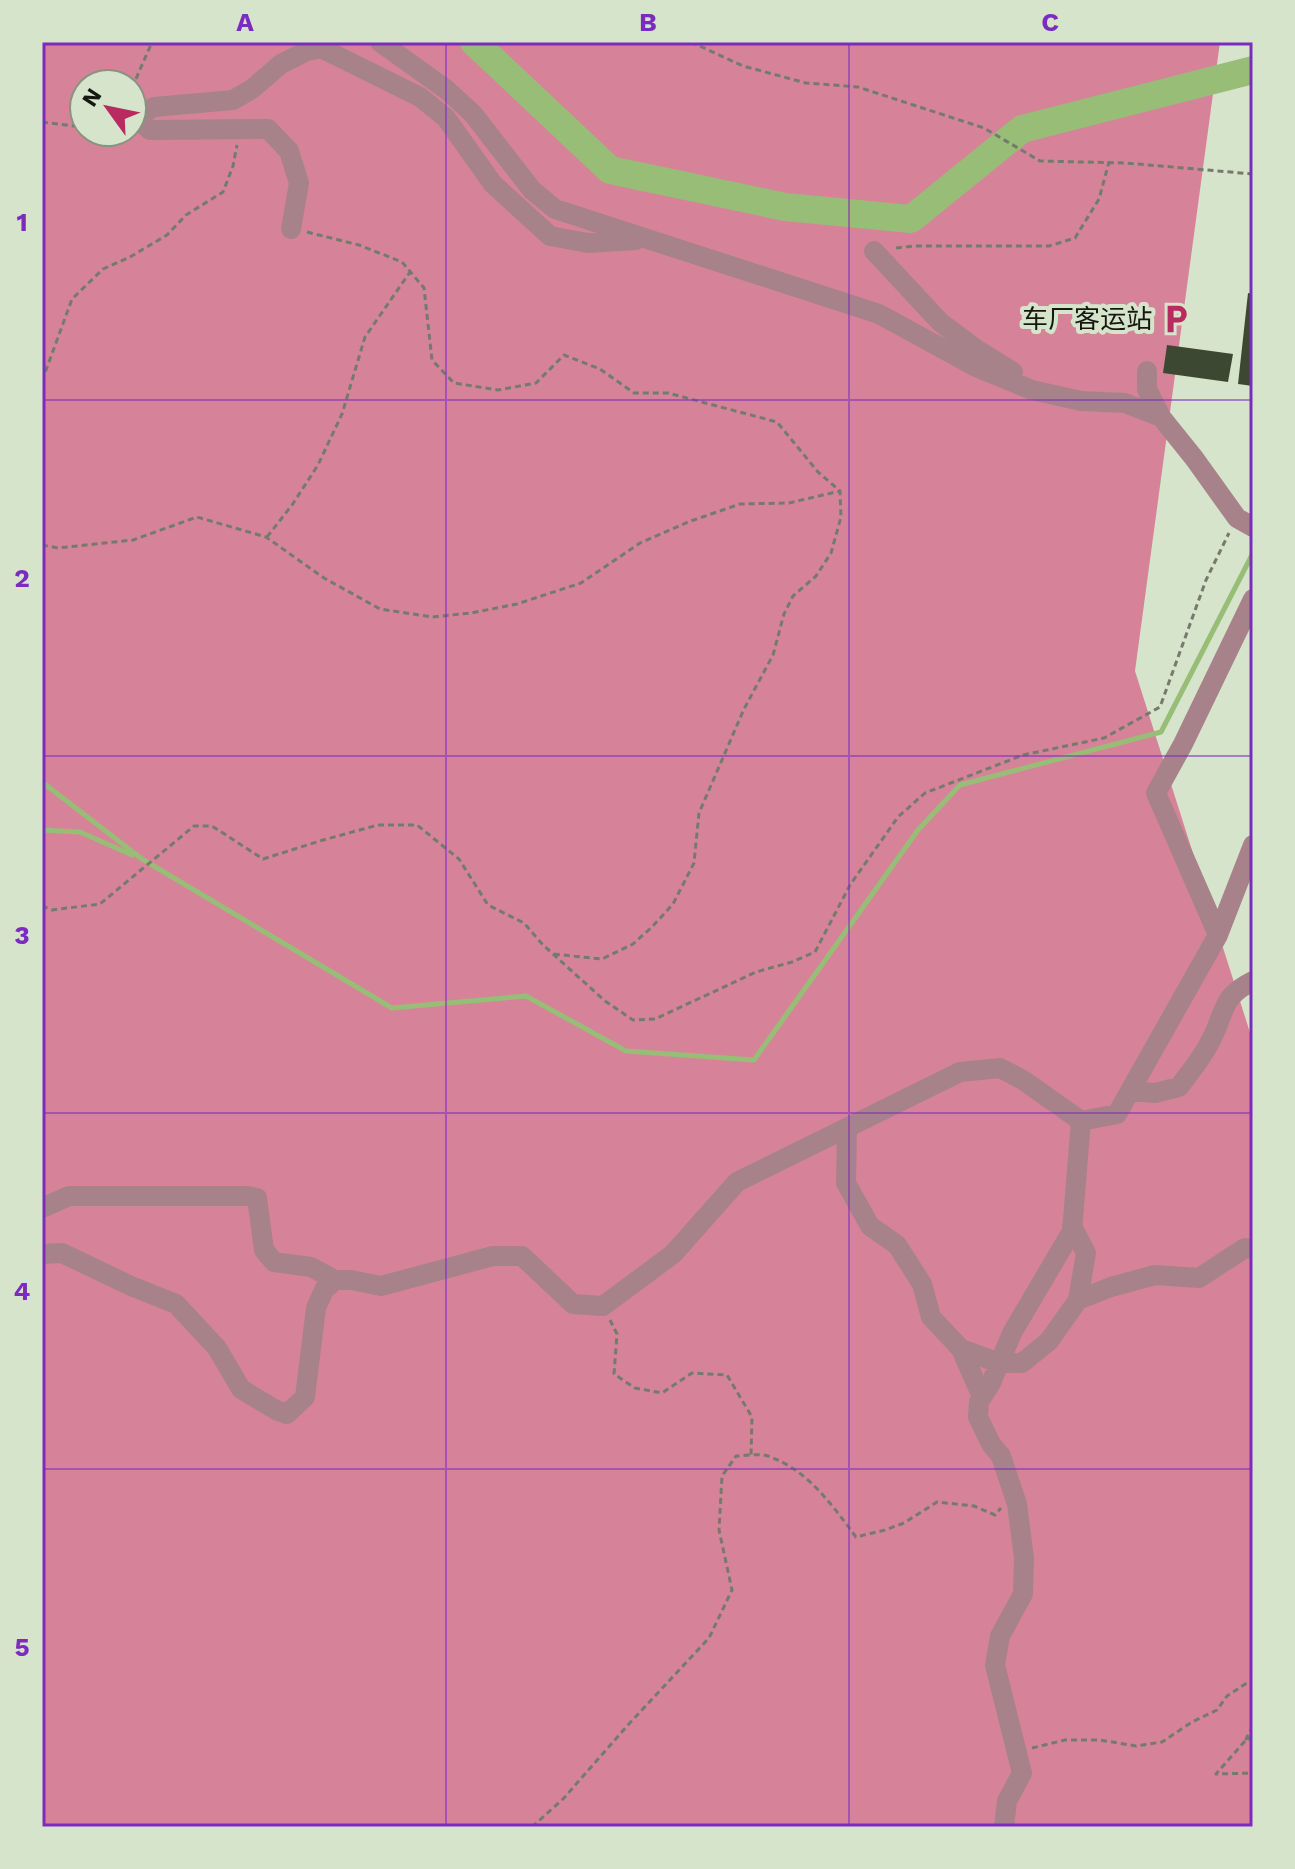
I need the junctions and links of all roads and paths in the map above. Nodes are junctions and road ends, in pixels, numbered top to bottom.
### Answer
1 (152, 42) edge
2 (380, 42) edge
3 (691, 42) edge
4 (141, 68) edge
5 (42, 122) edge
6 (68, 125) edge
7 (241, 130) junction
8 (1109, 162) junction
9 (1253, 174) edge
10 (291, 229) joint
11 (648, 239) junction
12 (874, 251) joint
13 (410, 272) junction
14 (1147, 371) dead end
15 (42, 381) edge
16 (1047, 393) junction
17 (1161, 417) junction
18 (840, 491) junction
19 (1245, 522) edge
20 (266, 537) junction
21 (42, 545) edge
22 (1253, 599) edge
23 (1253, 845) edge
24 (42, 906) edge
25 (1218, 935) junction
26 (553, 954) junction
27 (1253, 981) edge
28 (1130, 1091) junction
29 (1081, 1121) junction
30 (847, 1128) junction
31 (42, 1208) edge
32 (1072, 1226) junction
33 (1253, 1249) edge
34 (42, 1254) edge
35 (335, 1280) junction
36 (1078, 1300) junction
37 (603, 1306) junction
38 (961, 1349) junction
39 (999, 1363) junction
40 (982, 1397) junction
41 (751, 1456) junction
42 (1013, 1493) junction
43 (1253, 1679) edge
44 (1253, 1726) edge
45 (1253, 1736) edge
46 (1245, 1741) junction
47 (1017, 1752) junction
48 (1253, 1773) edge
49 (532, 1827) edge
50 (1004, 1827) edge

1 - 4 path
2 - 11 street
3 - 8 path
5 - 6 path
7 - 10 street
7 - 11 street
7 - 15 path
8 - 9 path
8 - 12 path
10 - 13 path
11 - 16 street
12 - 16 street
13 - 18 path
13 - 20 path
14 - 17 street
16 - 17 street
17 - 19 street
18 - 20 path
18 - 26 path
19 - 26 path
20 - 21 path
22 - 25 street
23 - 25 street
24 - 26 path
25 - 28 street
27 - 28 street
28 - 29 street
29 - 30 street
29 - 32 street
30 - 37 street
30 - 38 street
31 - 35 street
32 - 36 street
32 - 39 street
33 - 36 street
34 - 35 street
35 - 37 street
36 - 39 street
37 - 41 path
38 - 39 street
38 - 40 street
39 - 40 street
40 - 42 street
41 - 42 path
41 - 49 path
42 - 47 street
43 - 47 path
44 - 46 path
45 - 46 path
46 - 48 path
47 - 50 street

